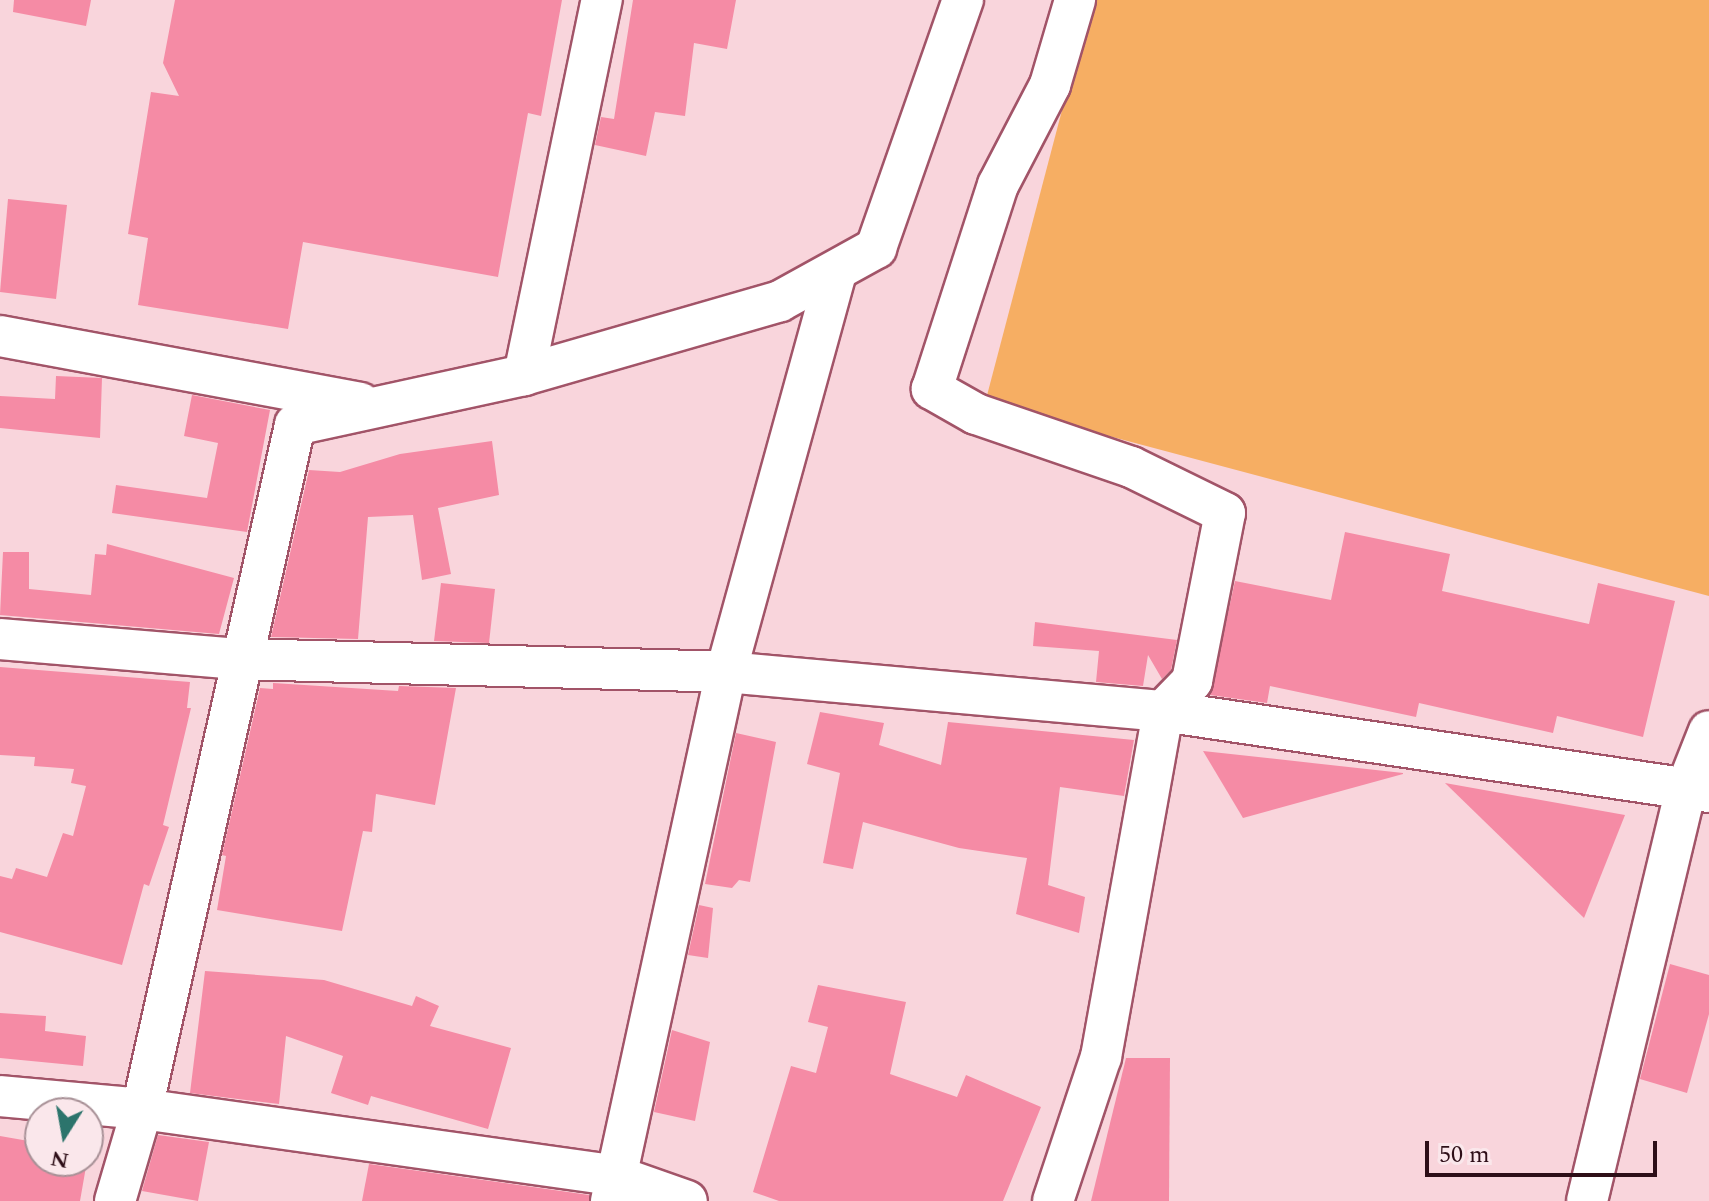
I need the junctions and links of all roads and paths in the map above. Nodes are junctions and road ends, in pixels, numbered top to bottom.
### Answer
1 (602, 0) edge
2 (963, 0) edge
3 (1075, 0) edge
4 (836, 272) junction
5 (0, 336) edge
6 (524, 375) junction
7 (372, 406) junction
8 (0, 639) edge
9 (239, 659) junction
10 (726, 672) junction
11 (1163, 711) junction
12 (1709, 731) edge
13 (1698, 790) edge
14 (0, 1096) edge
15 (142, 1109) junction
16 (613, 1188) edge
17 (115, 1201) edge
18 (687, 1201) edge
19 (1053, 1201) edge
20 (1587, 1201) edge

1 - 6 street
2 - 4 street
3 - 11 street
4 - 6 street
4 - 10 street
5 - 7 street
6 - 7 street
7 - 9 street
8 - 9 street
9 - 10 street
9 - 15 street
10 - 11 street
10 - 16 street
11 - 13 street
11 - 19 street
12 - 13 street
13 - 20 street
14 - 15 street
15 - 16 street
15 - 17 street
16 - 18 street

